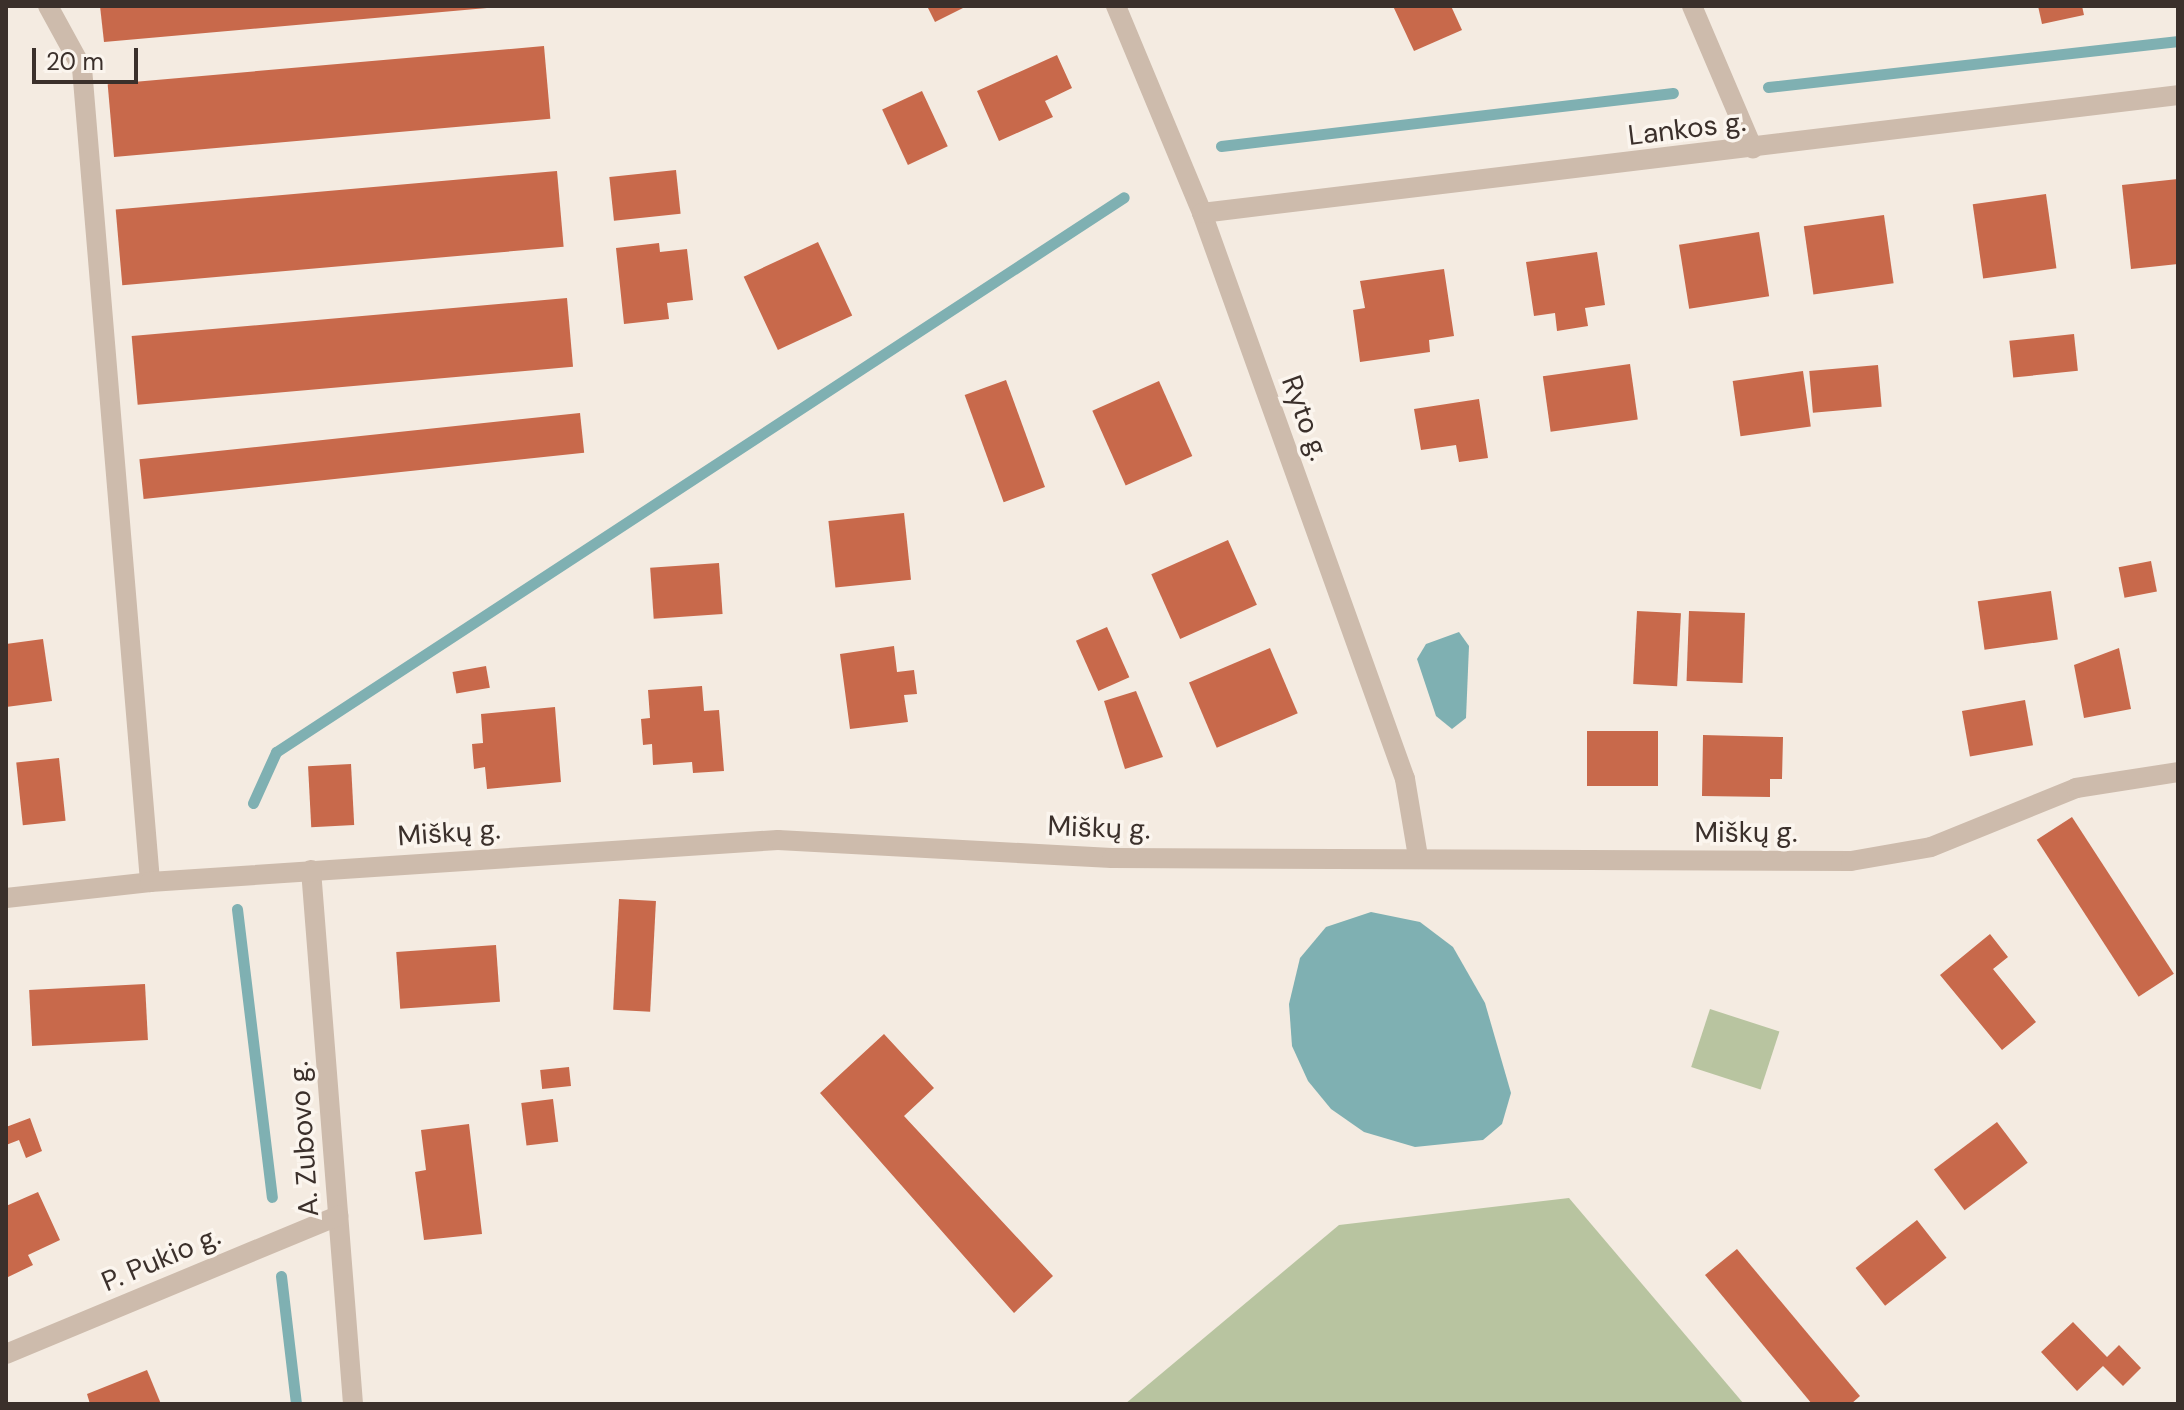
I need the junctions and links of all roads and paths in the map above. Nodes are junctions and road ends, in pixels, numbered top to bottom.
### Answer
1 (48, 6) edge
2 (1116, 6) edge
3 (1692, 6) edge
4 (2178, 95) edge
5 (1753, 149) junction
6 (1202, 213) junction
7 (2178, 772) edge
8 (1418, 857) junction
9 (311, 870) junction
10 (150, 882) junction
11 (6, 898) edge
12 (338, 1216) junction
13 (6, 1354) edge
14 (353, 1404) edge

1 - 10 street
2 - 6 street, Ryto g.
3 - 5 street
4 - 5 street, Lankos g.
5 - 6 street, Lankos g.
6 - 8 street, Ryto g.
7 - 8 street, Miškų g.
8 - 9 street, Miškų g.
9 - 10 street, Miškų g.
9 - 12 street, A. Zubovo g.
10 - 11 street, Miškų g.
12 - 13 street, P. Pukio g.
12 - 14 street, A. Zubovo g.

